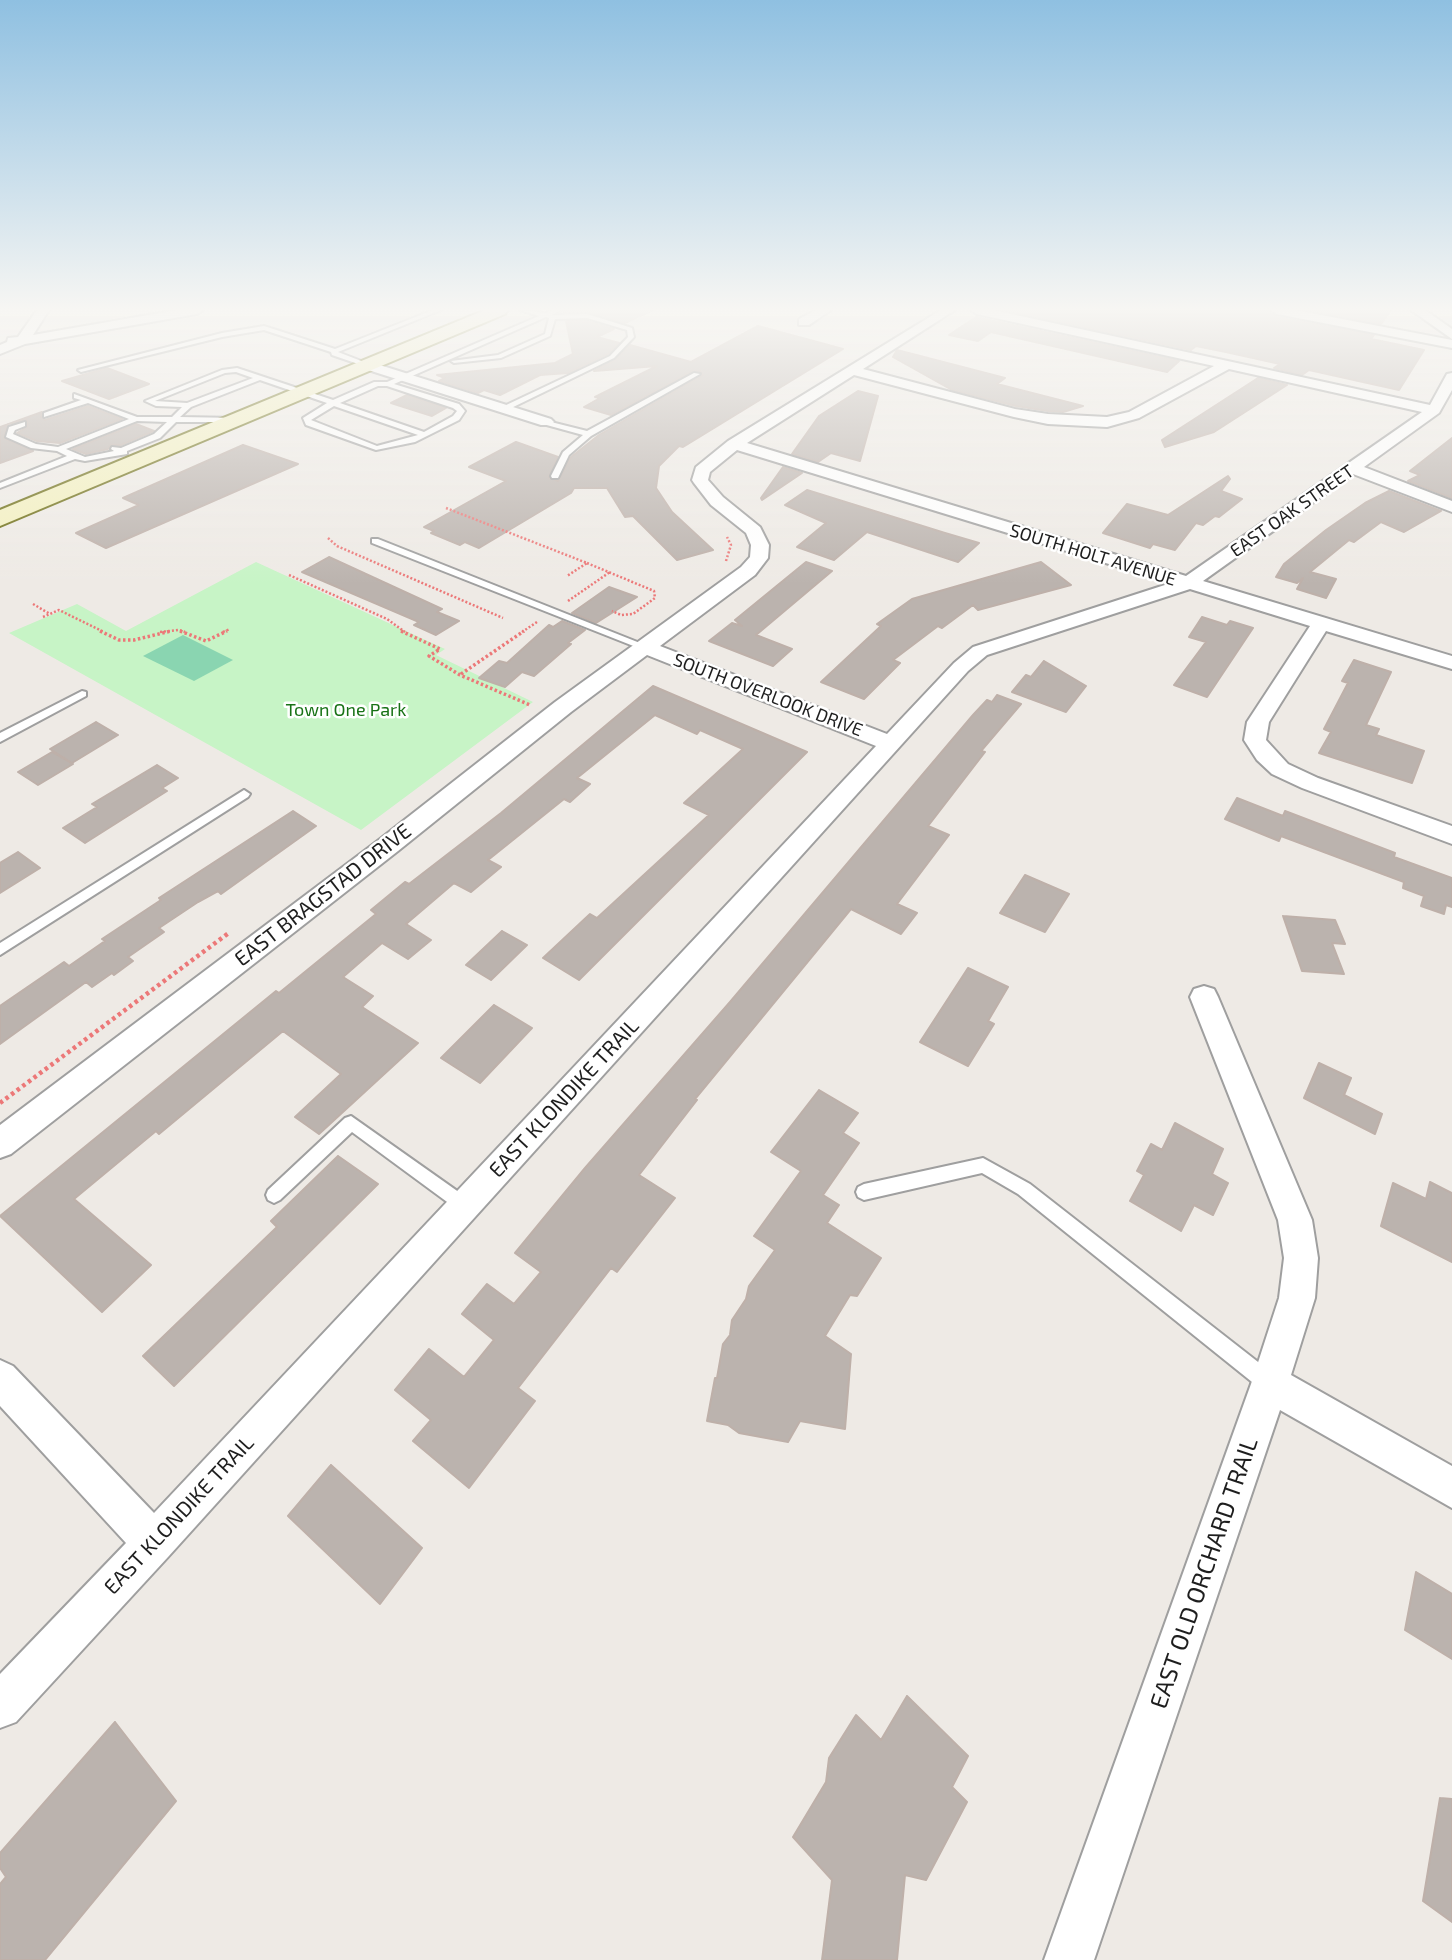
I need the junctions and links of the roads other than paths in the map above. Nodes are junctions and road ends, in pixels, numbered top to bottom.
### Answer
1 (84, 401) edge
2 (92, 401) edge
3 (150, 401) edge
4 (197, 401) edge
5 (281, 401) edge
6 (328, 401) edge
7 (336, 401) edge
8 (442, 401) edge
9 (481, 401) edge
10 (521, 401) edge
11 (647, 401) edge
12 (803, 401) edge
13 (970, 401) edge
14 (1159, 401) edge
15 (1395, 401) edge
16 (1439, 401) edge
17 (332, 403) junction
18 (188, 405) junction
19 (505, 409) junction
20 (1434, 410) junction
21 (47, 415) dead end
22 (136, 419) junction
23 (171, 420) junction
24 (237, 420) junction
25 (546, 422) joint
26 (22, 424) dead end
27 (588, 434) junction
28 (424, 435) junction
29 (734, 444) junction
30 (143, 446) junction
31 (59, 449) junction
32 (118, 450) junction
33 (74, 456) junction
34 (1354, 469) junction
35 (555, 476) dead end
36 (0, 486) edge
37 (1452, 508) edge
38 (0, 519) edge
39 (375, 541) dead end
40 (1187, 584) junction
41 (1321, 624) junction
42 (645, 647) junction
43 (1452, 663) edge
44 (82, 694) dead end
45 (0, 738) edge
46 (890, 743) junction
47 (244, 794) dead end
48 (1452, 835) edge
49 (0, 950) edge
50 (1204, 997) dead end
51 (0, 1144) edge
52 (864, 1192) dead end
53 (274, 1195) dead end
54 (464, 1205) junction
55 (0, 1379) edge
56 (1270, 1384) junction
57 (1452, 1489) edge
58 (154, 1543) junction
59 (0, 1706) edge
60 (1069, 1960) edge

1 - 21 lane
2 - 22 lane
3 - 18 lane
4 - 18 lane
5 - 24 main road
6 - 17 lane
7 - 17 lane
8 - 28 lane
9 - 19 street
10 - 19 lane
11 - 27 lane
12 - 29 street
13 - 14 street
15 - 20 street
16 - 20 street, EAST OAK STREET
17 - 28 lane
17 - 28 lane
18 - 23 lane
19 - 25 street
20 - 34 street, EAST OAK STREET
22 - 23 lane
22 - 31 lane
23 - 24 lane
23 - 30 lane
24 - 30 main road
25 - 27 lane
26 - 31 lane
27 - 35 lane
29 - 40 street, SOUTH HOLT AVENUE
29 - 42 street, EAST BRAGSTAD DRIVE
30 - 32 lane
30 - 32 lane
30 - 38 main road
31 - 33 lane
32 - 33 lane
33 - 36 lane
34 - 37 street
34 - 40 street, EAST OAK STREET
39 - 42 lane
40 - 41 street, SOUTH HOLT AVENUE
40 - 46 street, EAST KLONDIKE TRAIL
41 - 43 street, SOUTH HOLT AVENUE
41 - 48 street
42 - 46 street, SOUTH OVERLOOK DRIVE
42 - 51 street, EAST BRAGSTAD DRIVE
44 - 45 lane
46 - 54 street, EAST KLONDIKE TRAIL
47 - 49 lane
50 - 56 street, EAST OLD ORCHARD TRAIL
52 - 56 lane
53 - 54 lane
54 - 58 street, EAST KLONDIKE TRAIL
55 - 58 street
56 - 57 street
56 - 60 street, EAST OLD ORCHARD TRAIL
58 - 59 street, EAST KLONDIKE TRAIL

